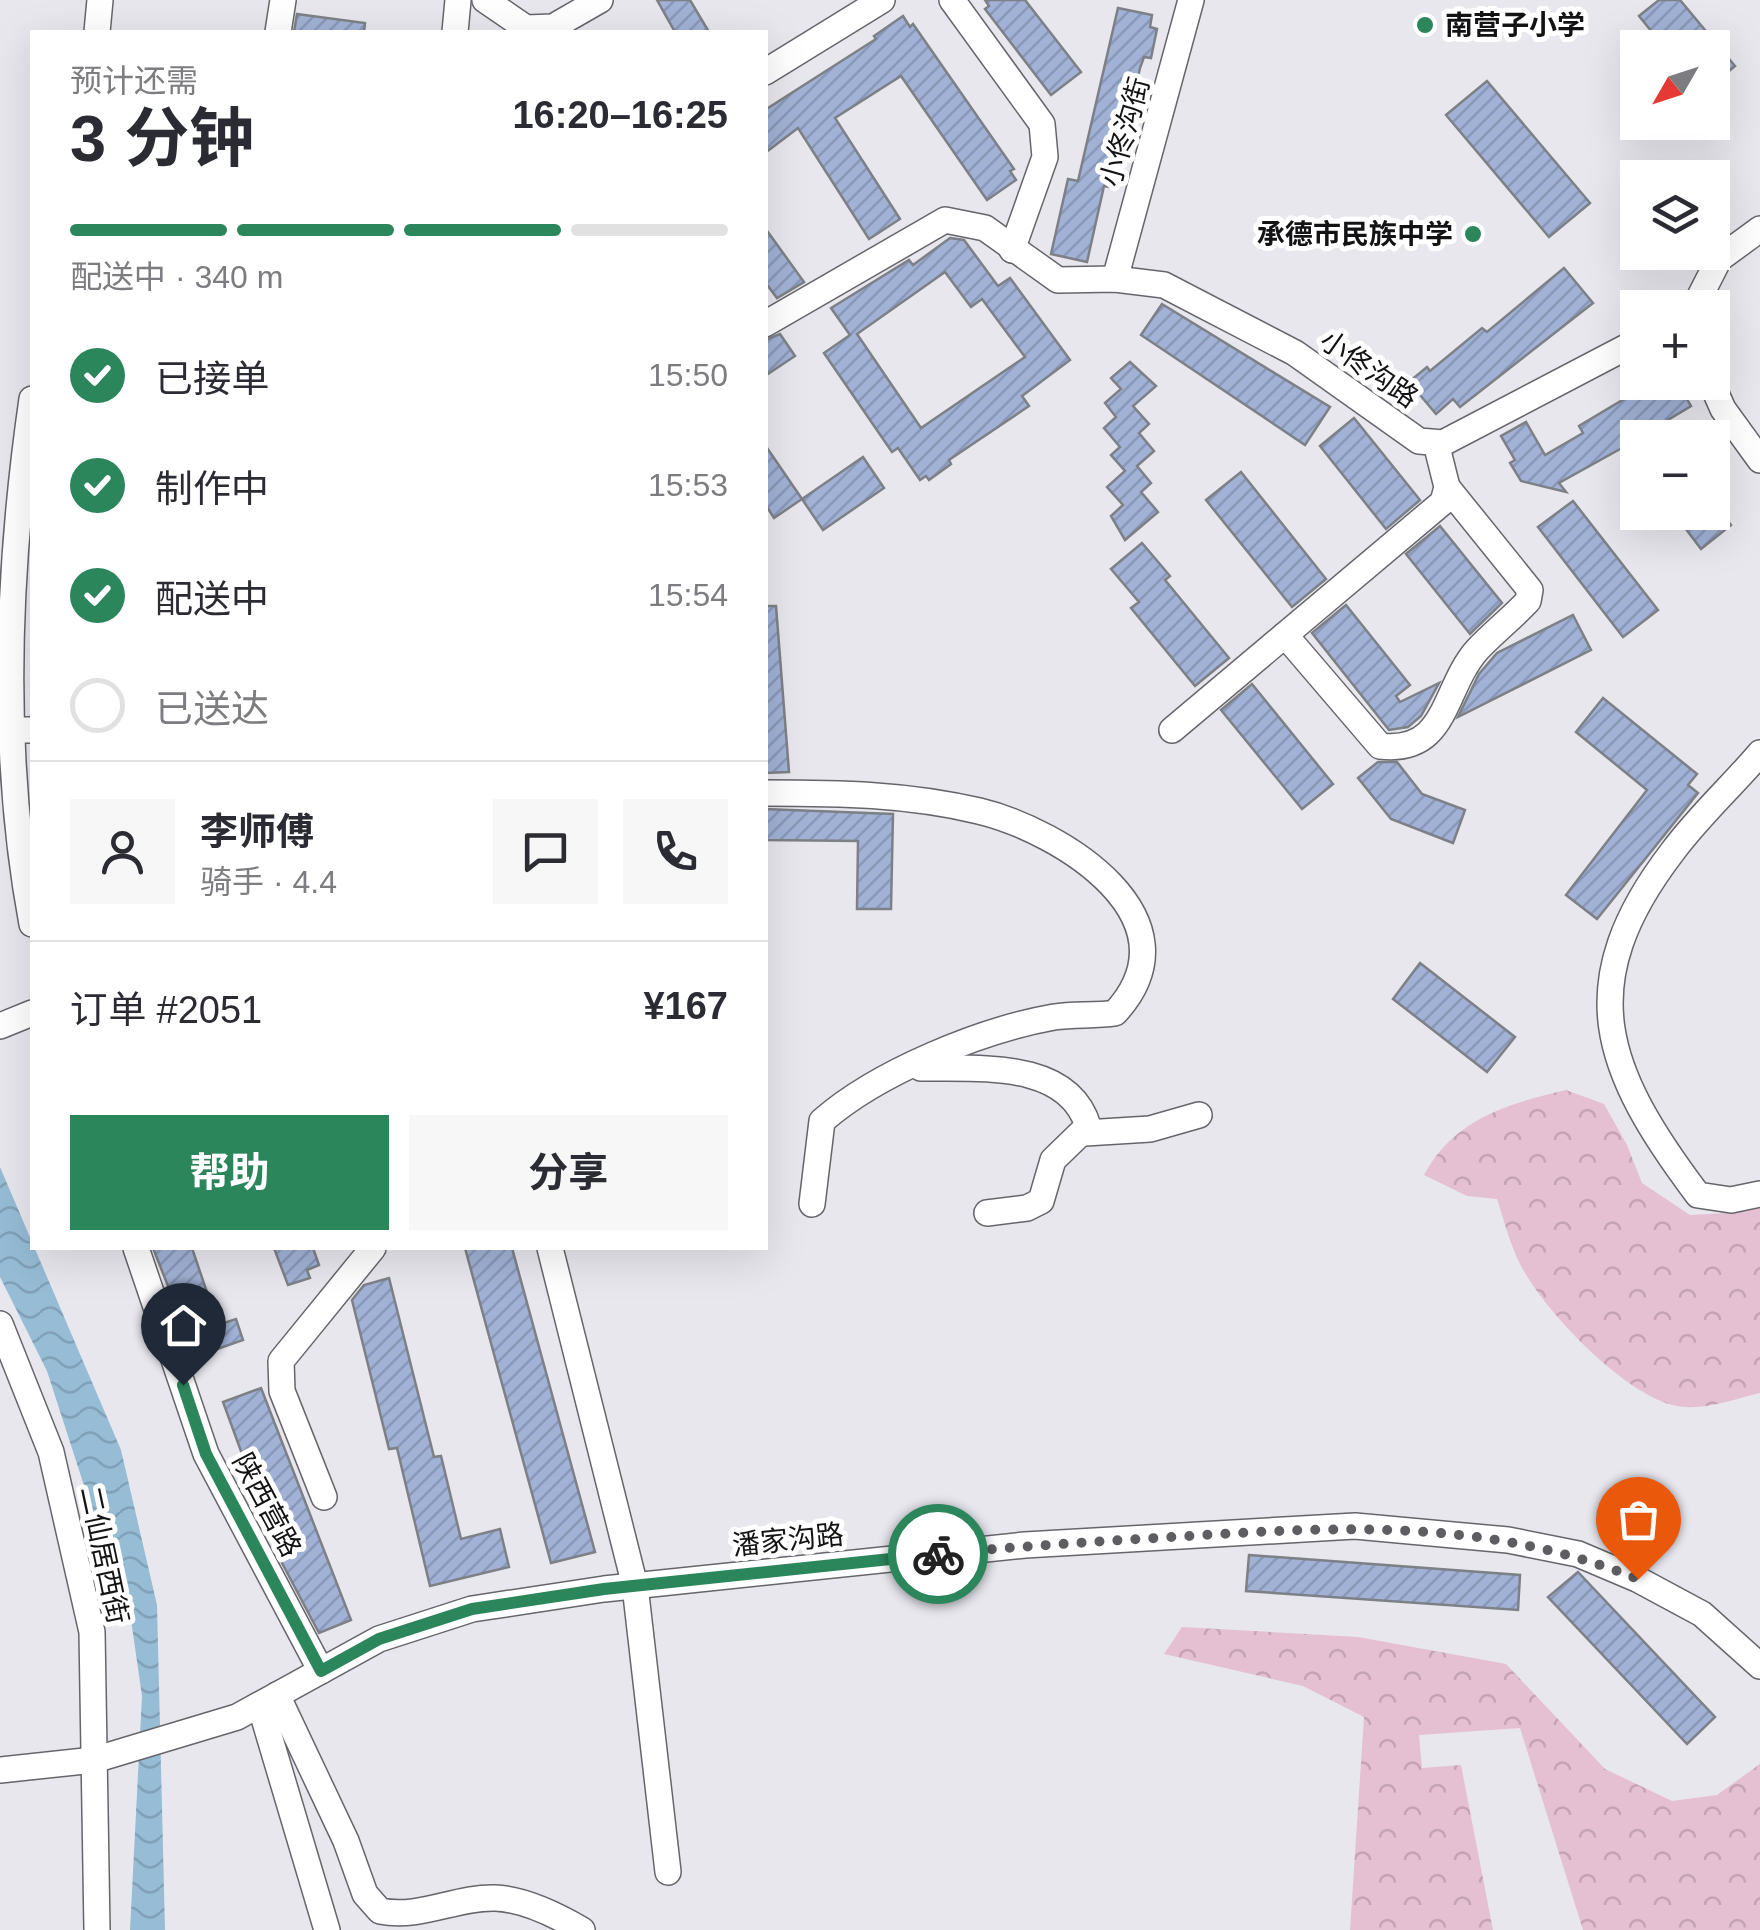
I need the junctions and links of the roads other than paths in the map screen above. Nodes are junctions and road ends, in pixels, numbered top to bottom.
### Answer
1 (100, 0) edge
2 (283, 0) edge
3 (458, 0) edge
4 (485, 0) edge
5 (600, 0) edge
6 (882, 0) edge
7 (952, 0) edge
8 (1191, 0) edge
9 (98, 30) edge
10 (278, 30) edge
11 (456, 30) edge
12 (768, 70) edge
13 (1760, 229) edge
14 (1012, 250) junction
15 (1115, 279) junction
16 (1704, 290) edge
17 (768, 322) edge
18 (1620, 351) edge
19 (1719, 400) edge
20 (30, 413) edge
21 (1436, 443) junction
22 (1760, 460) edge
23 (1447, 487) junction
24 (1285, 635) junction
25 (2, 730) edge
26 (30, 730) edge
27 (1172, 730) dead end
28 (1760, 753) edge
29 (768, 793) edge
30 (30, 918) edge
31 (30, 1014) edge
32 (0, 1026) edge
33 (911, 1068) junction
34 (1199, 1115) dead end
35 (1085, 1133) junction
36 (1760, 1194) edge
37 (812, 1204) dead end
38 (987, 1213) dead end
39 (137, 1250) edge
40 (371, 1250) edge
41 (550, 1250) edge
42 (0, 1324) edge
43 (324, 1498) dead end
44 (634, 1586) junction
45 (1760, 1666) edge
46 (321, 1671) junction
47 (268, 1700) junction
48 (106, 1756) junction
49 (0, 1770) edge
50 (668, 1872) dead end
51 (96, 1930) edge
52 (327, 1930) edge
53 (582, 1930) edge

1 - 9 street
2 - 10 street
3 - 11 street
4 - 5 street
6 - 12 street
7 - 14 street
8 - 15 street, 小佟沟街
13 - 16 street
14 - 15 street, 小佟沟路
14 - 17 street, 小佟沟路
15 - 21 street, 小佟沟路
18 - 21 street, 小佟沟路
19 - 22 street
20 - 25 street
21 - 23 street
23 - 24 street
23 - 24 street
24 - 27 street
25 - 26 street
25 - 30 street
28 - 36 street
29 - 33 street
31 - 32 street
33 - 35 street
33 - 37 street
34 - 35 street
35 - 38 street
39 - 46 street, 陕西营路
40 - 43 street
41 - 44 street
42 - 48 street, 二仙居西街
44 - 45 street, 潘家沟路
44 - 46 street, 潘家沟路
44 - 50 street
46 - 47 street, 潘家沟路
47 - 48 street, 潘家沟路
47 - 52 street
47 - 53 street
48 - 49 street, 潘家沟路
48 - 51 street, 二仙居西街

